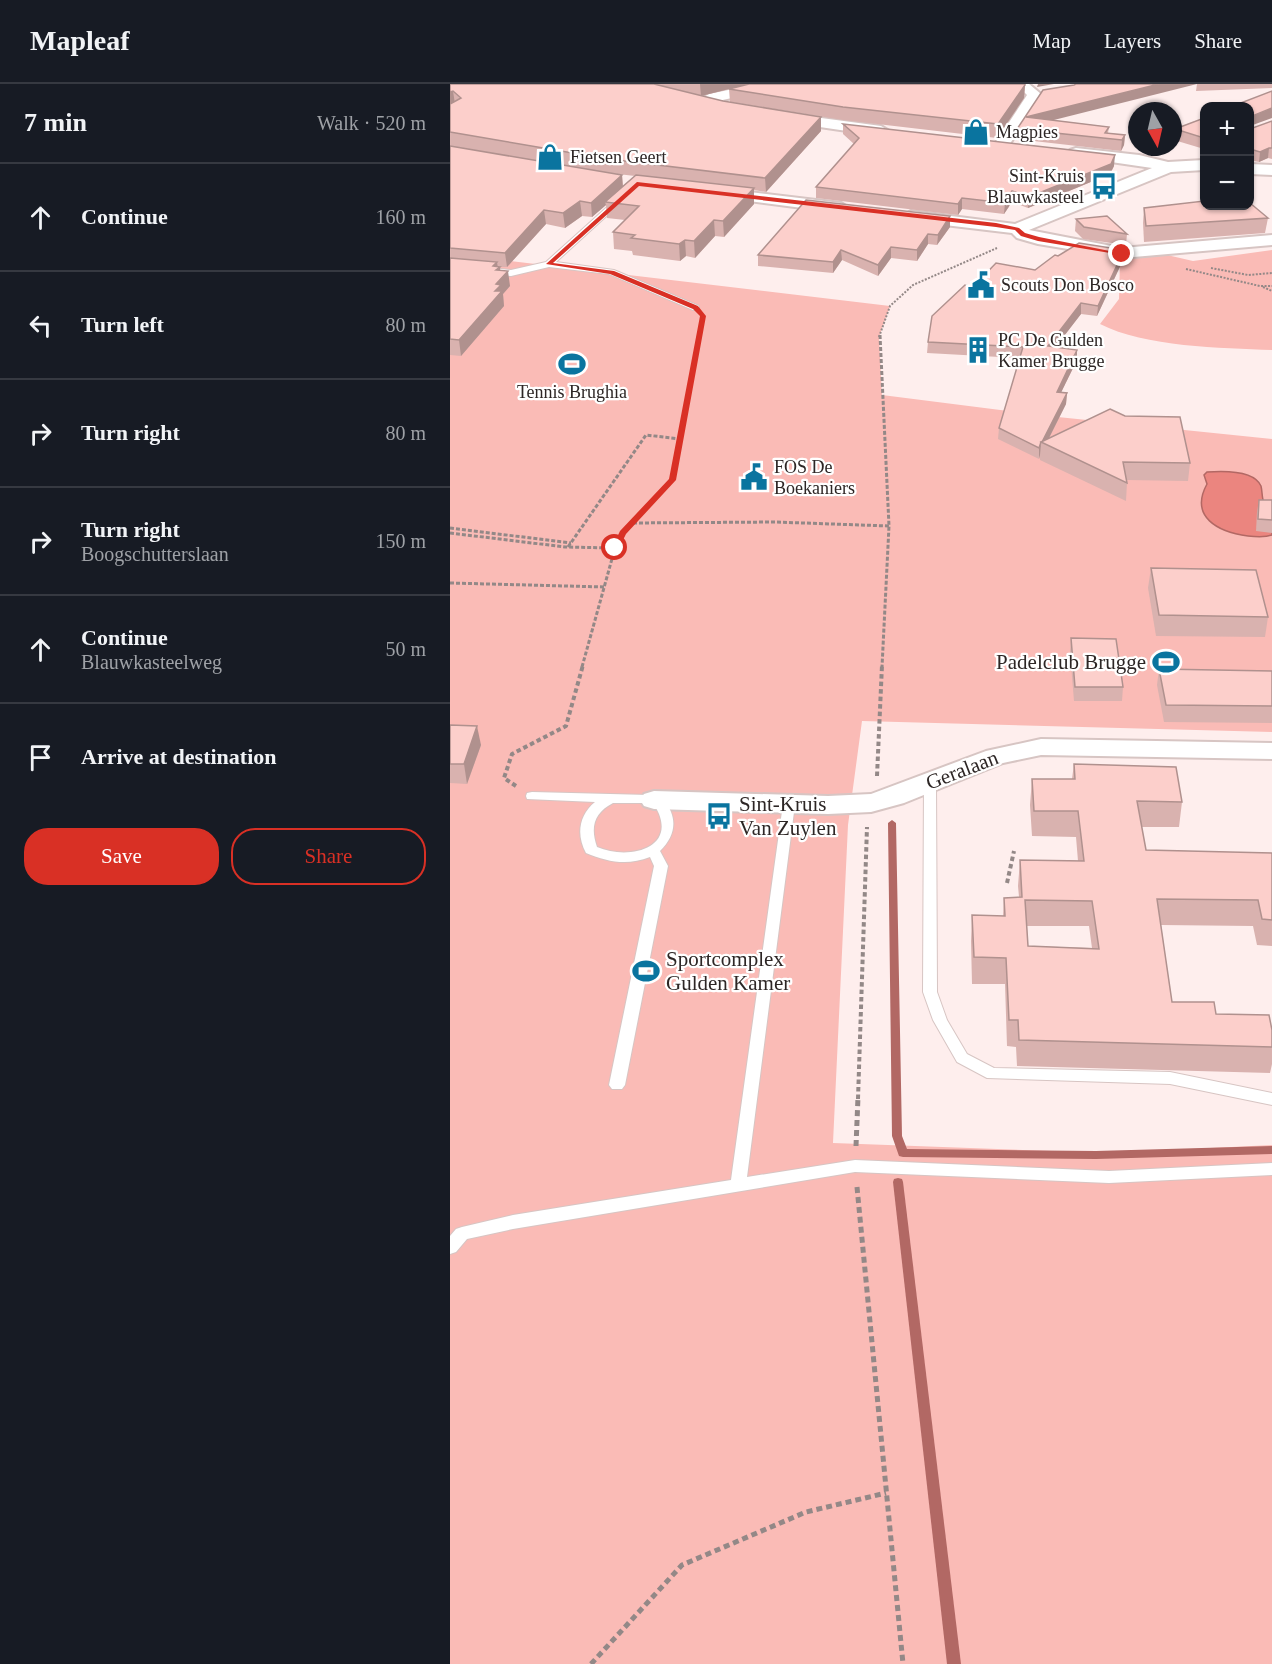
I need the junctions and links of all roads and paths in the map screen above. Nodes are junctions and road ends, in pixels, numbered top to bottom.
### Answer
1 (778, 84) edge
2 (1008, 84) edge
3 (1052, 92) edge
4 (1034, 94) junction
5 (735, 110) edge
6 (767, 115) edge
7 (896, 133) edge
8 (1024, 148) edge
9 (1059, 151) edge
10 (1200, 154) edge
11 (1200, 165) edge
12 (1175, 166) junction
13 (1254, 169) edge
14 (1272, 170) edge
15 (701, 192) edge
16 (627, 193) edge
17 (859, 210) edge
18 (892, 214) edge
19 (1017, 229) junction
20 (1272, 240) edge
21 (1004, 245) dead end
22 (549, 264) junction
23 (1179, 267) dead end
24 (481, 270) edge
25 (1260, 286) junction
26 (1272, 286) edge
27 (1272, 291) edge
28 (696, 308) joint
29 (680, 439) junction
30 (632, 523) junction
31 (889, 526) junction
32 (450, 528) edge
33 (450, 533) edge
34 (572, 543) junction
35 (568, 548) junction
36 (615, 548) junction
37 (450, 583) edge
38 (605, 587) junction
39 (1272, 751) edge
40 (930, 782) junction
41 (532, 796) joint
42 (612, 798) junction
43 (654, 800) junction
44 (872, 802) junction
45 (789, 804) junction
46 (653, 851) junction
47 (1014, 851) dead end
48 (1007, 884) dead end
49 (616, 1085) dead end
50 (1272, 1099) edge
51 (855, 1166) junction
52 (1272, 1168) edge
53 (738, 1185) junction
54 (450, 1247) edge
55 (886, 1493) junction
56 (591, 1664) edge
57 (903, 1664) edge

1 - 5 street
2 - 4 street
3 - 4 street
4 - 8 street
6 - 7 street
9 - 12 street
10 - 12 street
11 - 12 street
12 - 19 street
13 - 14 street
15 - 17 street
16 - 22 lane
18 - 19 street
19 - 20 street
21 - 31 path
22 - 24 lane
22 - 28 lane
23 - 25 path
25 - 26 path
25 - 27 path
28 - 29 path
29 - 30 path
29 - 34 path
30 - 31 path
30 - 36 path
31 - 44 path
32 - 34 path
33 - 35 path
34 - 35 path
35 - 36 path
36 - 38 path
37 - 38 path
38 - 41 path
39 - 40 street, Geralaan
40 - 44 street, Geralaan
40 - 50 lane
41 - 42 lane
42 - 43 lane
42 - 46 lane
43 - 45 street, Geralaan
43 - 46 lane
44 - 45 street, Geralaan
44 - 51 path
45 - 53 lane
46 - 49 lane
47 - 48 path
51 - 52 lane
51 - 53 lane
51 - 55 path
53 - 54 lane
55 - 56 path
55 - 57 path

